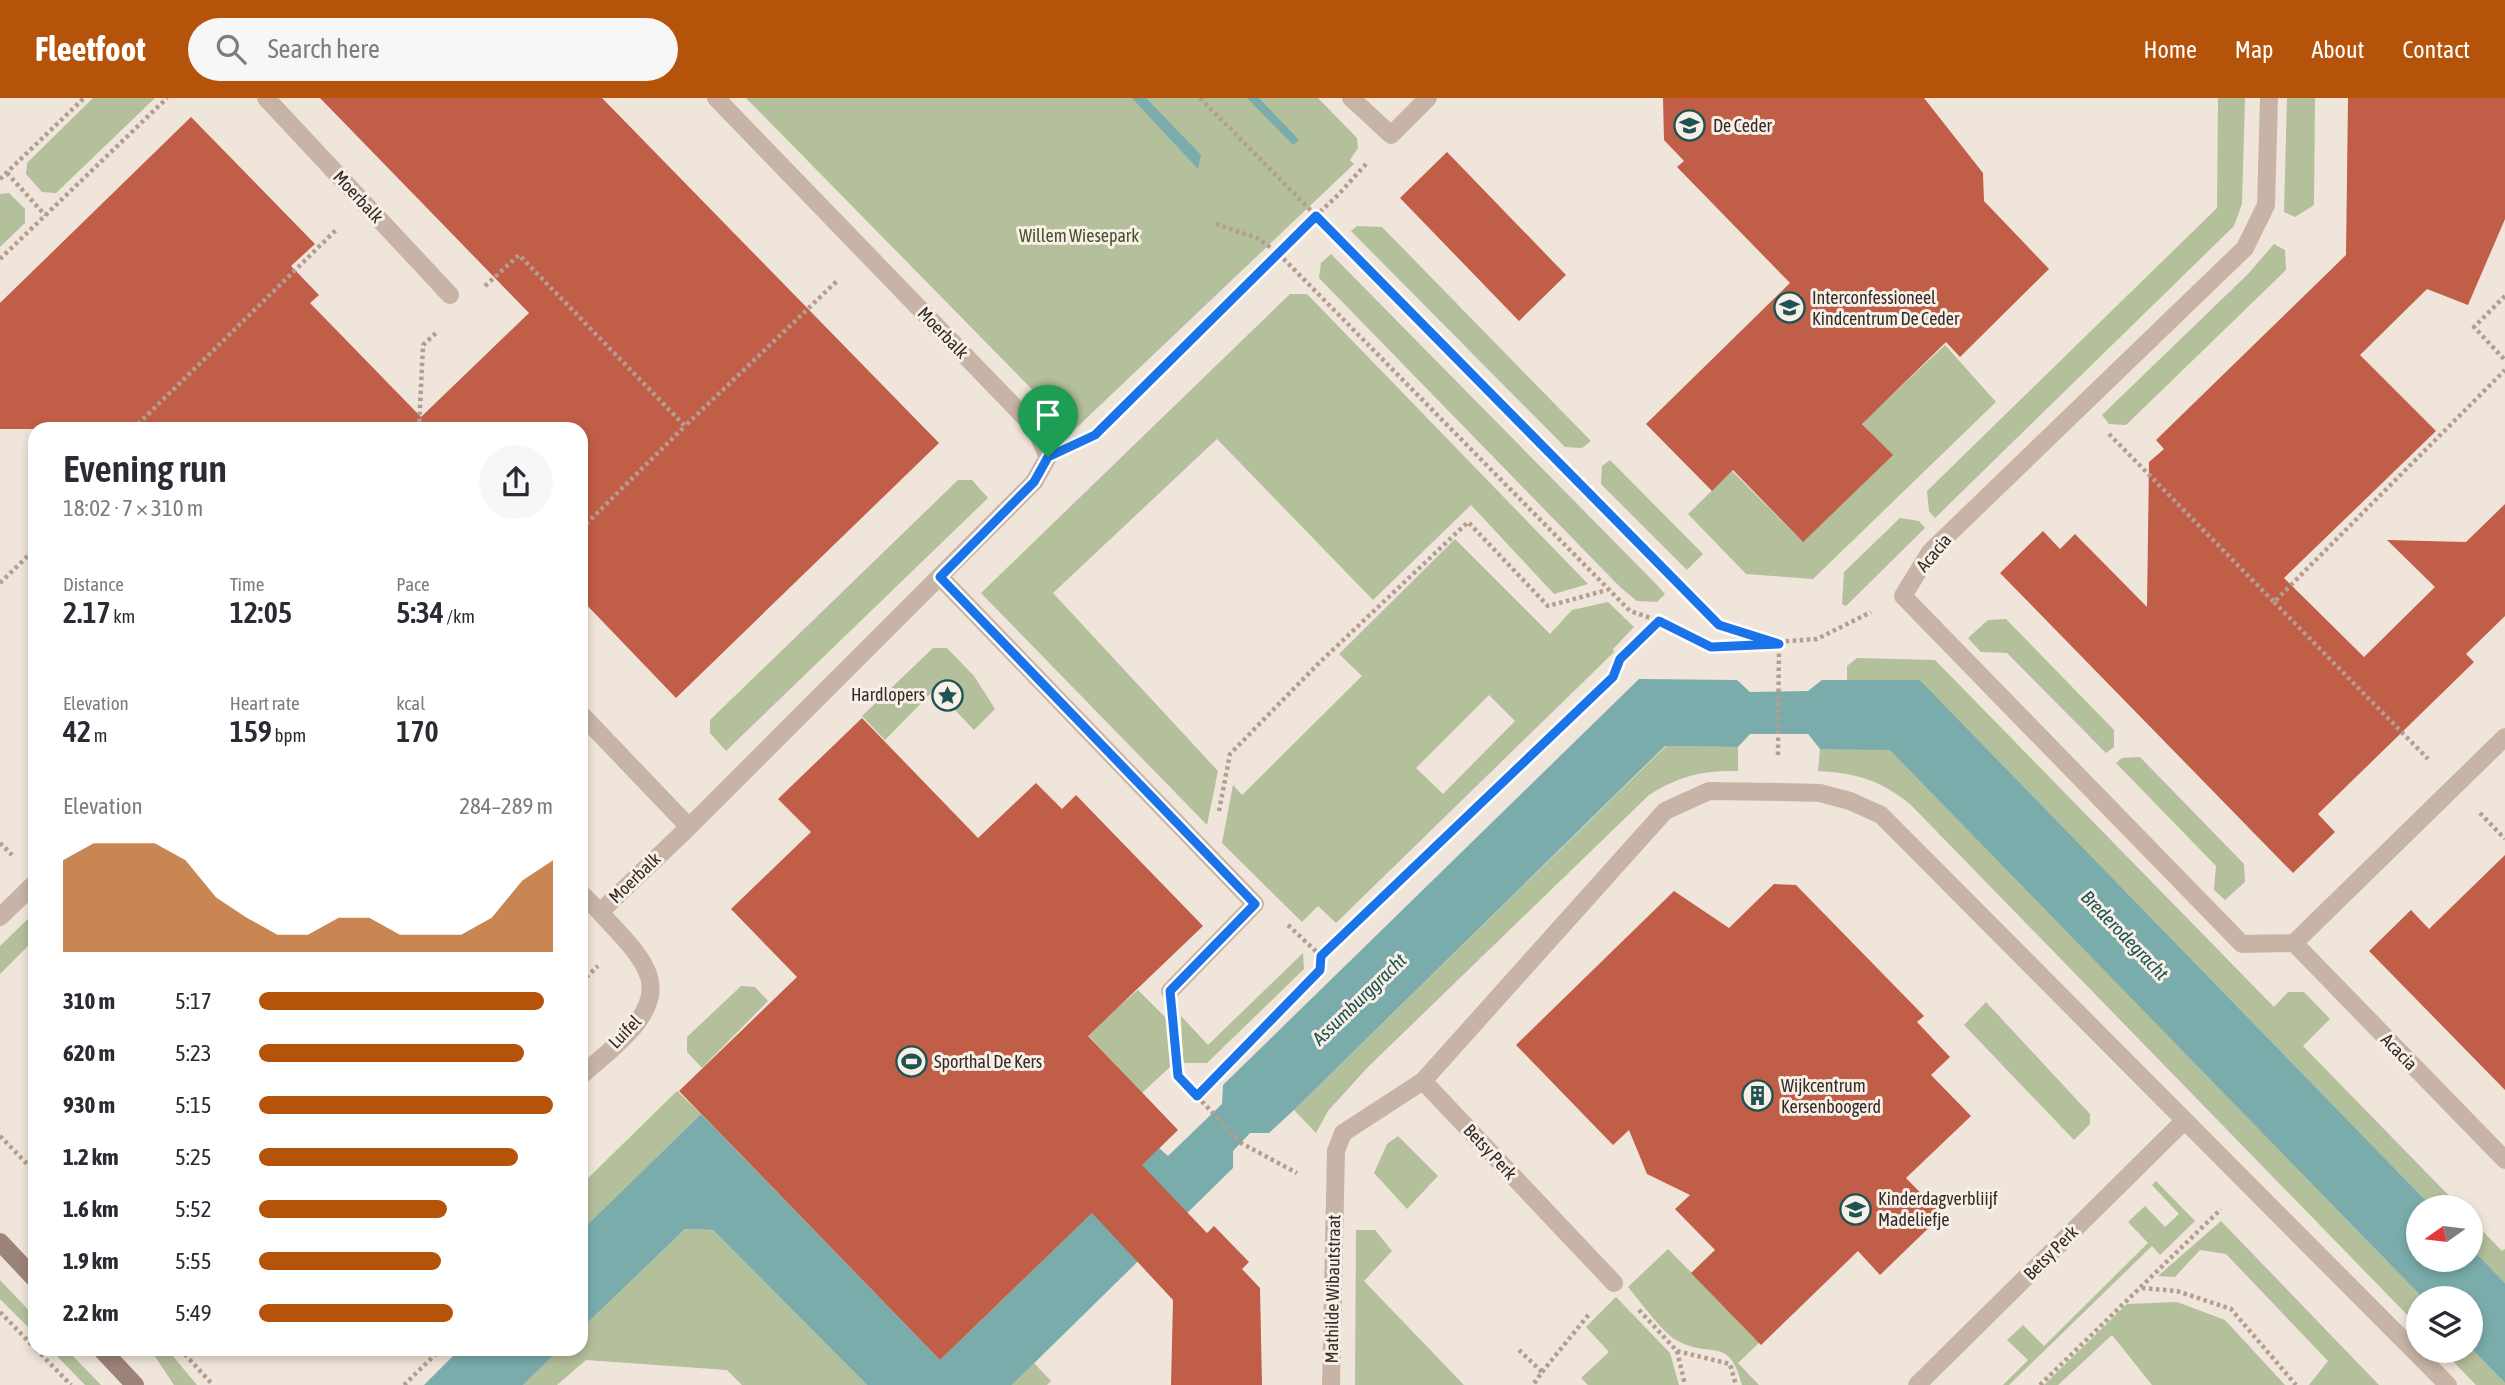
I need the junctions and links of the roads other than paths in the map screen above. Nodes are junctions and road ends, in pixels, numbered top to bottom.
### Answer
1 (266, 98) edge
2 (716, 98) edge
3 (1351, 98) edge
4 (1428, 98) edge
5 (2269, 98) edge
6 (456, 302) road end
7 (940, 577) junction
8 (588, 721) edge
9 (2505, 737) edge
10 (689, 827) junction
11 (28, 890) edge
12 (588, 900) edge
13 (600, 912) junction
14 (0, 917) edge
15 (2294, 943) junction
16 (1170, 991) road end
17 (588, 1069) edge
18 (1423, 1082) junction
19 (2184, 1121) junction
20 (2505, 1160) edge
21 (0, 1242) edge
22 (28, 1272) edge
23 (1614, 1283) road end
24 (108, 1356) edge
25 (135, 1385) edge
26 (1331, 1385) edge
27 (1917, 1385) edge
28 (2448, 1385) edge

1 - 6 street, Moerbalk
2 - 7 street, Moerbalk
3 - 4 street
5 - 15 street, Acacia
7 - 10 street, Moerbalk
7 - 16 street
8 - 10 street
9 - 15 street
10 - 13 street, Moerbalk
11 - 14 street
12 - 13 street, Moerbalk
13 - 17 street, Luifel
15 - 20 street, Acacia
18 - 19 street
18 - 23 street, Betsy Perk
18 - 26 street, Mathilde Wibautstraat
19 - 27 street, Betsy Perk
19 - 28 street
21 - 22 street
24 - 25 street

